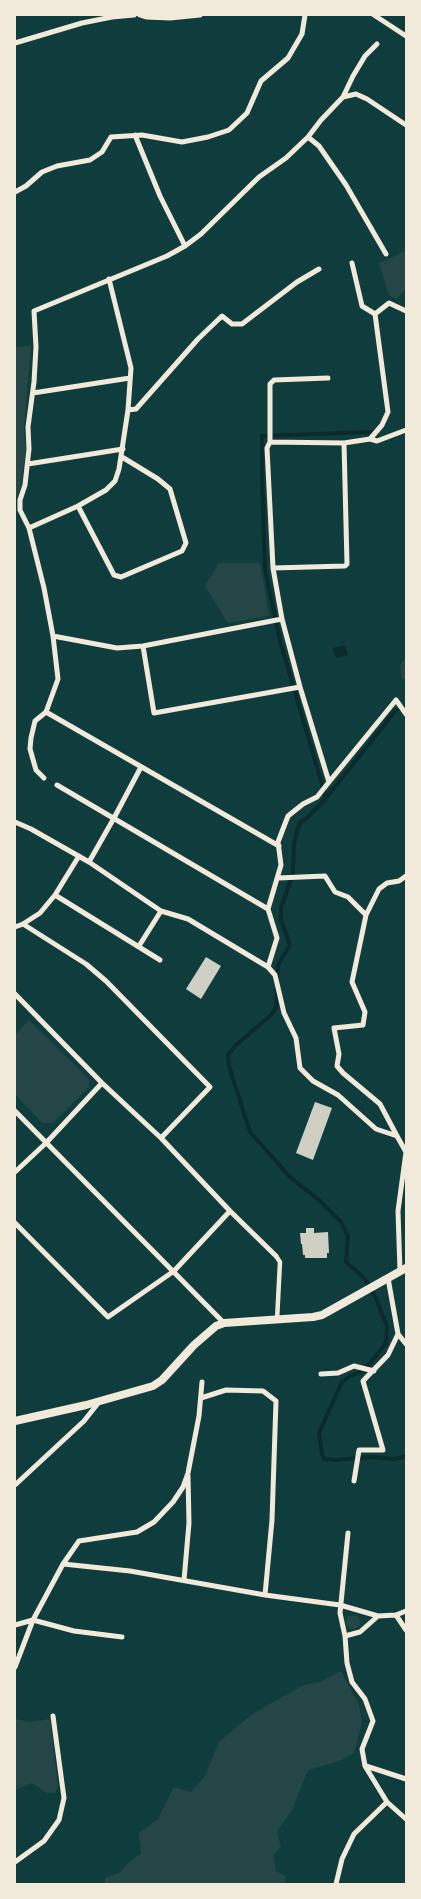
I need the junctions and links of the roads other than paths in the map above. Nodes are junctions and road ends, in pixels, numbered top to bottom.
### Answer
1 (134, 15) edge
2 (140, 15) edge
3 (200, 15) edge
4 (305, 15) edge
5 (374, 15) edge
6 (406, 36) edge
7 (15, 43) edge
8 (377, 44) dead end
9 (343, 97) junction
10 (406, 125) edge
11 (135, 136) junction
12 (308, 137) junction
13 (15, 192) edge
14 (185, 246) junction
15 (386, 254) dead end
16 (352, 263) dead end
17 (319, 269) dead end
18 (109, 279) junction
19 (406, 311) edge
20 (376, 314) junction
21 (130, 378) junction
22 (328, 378) dead end
23 (33, 393) junction
24 (128, 410) junction
25 (406, 430) edge
26 (370, 439) junction
27 (270, 442) junction
28 (344, 443) junction
29 (122, 449) junction
30 (122, 457) junction
31 (28, 464) junction
32 (78, 506) junction
33 (29, 528) junction
34 (273, 568) junction
35 (282, 619) junction
36 (53, 636) junction
37 (143, 646) junction
38 (300, 687) junction
39 (46, 712) junction
40 (406, 714) edge
41 (141, 766) junction
42 (44, 778) dead end
43 (329, 782) junction
44 (57, 786) dead end
45 (114, 818) junction
46 (15, 822) edge
47 (279, 846) junction
48 (79, 856) junction
49 (89, 862) junction
50 (406, 876) edge
51 (278, 878) junction
52 (54, 895) junction
53 (268, 909) junction
54 (161, 911) junction
55 (366, 915) junction
56 (23, 924) junction
57 (15, 927) edge
58 (139, 946) junction
59 (160, 960) dead end
60 (268, 967) junction
61 (15, 994) edge
62 (102, 1083) junction
63 (15, 1111) edge
64 (396, 1136) junction
65 (161, 1138) junction
66 (46, 1143) junction
67 (406, 1152) edge
68 (15, 1172) edge
69 (230, 1211) junction
70 (15, 1223) edge
71 (276, 1256) joint
72 (403, 1270) edge
73 (174, 1271) junction
74 (388, 1278) junction
75 (277, 1320) junction
76 (224, 1323) junction
77 (398, 1334) junction
78 (406, 1344) edge
79 (374, 1370) junction
80 (321, 1374) dead end
81 (202, 1382) dead end
82 (201, 1398) junction
83 (100, 1400) junction
84 (15, 1420) edge
85 (188, 1473) junction
86 (354, 1481) dead end
87 (15, 1485) edge
88 (348, 1533) dead end
89 (63, 1564) junction
90 (184, 1580) junction
91 (265, 1595) junction
92 (340, 1605) junction
93 (406, 1611) edge
94 (396, 1615) junction
95 (378, 1616) junction
96 (33, 1620) junction
97 (15, 1625) edge
98 (406, 1630) edge
99 (345, 1636) junction
100 (122, 1637) dead end
101 (15, 1667) edge
102 (53, 1716) dead end
103 (366, 1766) junction
104 (406, 1779) edge
105 (387, 1802) junction
106 (406, 1819) edge
107 (15, 1862) edge
108 (336, 1884) edge

1 - 7 street
2 - 3 street
4 - 11 street
5 - 6 street
8 - 9 street
9 - 10 street
9 - 12 street
11 - 13 street
11 - 14 street
12 - 14 street
12 - 15 street
14 - 18 street
16 - 20 street
17 - 24 street
18 - 21 street
18 - 23 street
19 - 20 street
20 - 26 street
21 - 23 street
21 - 24 street
22 - 27 street
23 - 31 street
24 - 29 street
25 - 26 street
26 - 28 street
27 - 28 street
27 - 34 street
28 - 34 street
29 - 30 street
29 - 31 street
30 - 32 street
30 - 32 street
31 - 33 street
32 - 33 street
33 - 36 street
34 - 35 street
35 - 37 street
35 - 38 street
36 - 37 street
36 - 39 street
37 - 38 street
38 - 43 street
39 - 41 street
39 - 42 street
40 - 43 street
41 - 45 street
41 - 47 street
43 - 47 street
44 - 45 street
45 - 49 street
45 - 53 street
46 - 48 street
47 - 51 street
48 - 49 street
48 - 52 street
49 - 54 street
50 - 55 street
51 - 53 street
51 - 55 street
52 - 56 street
52 - 58 street
53 - 60 street
54 - 58 street
54 - 60 street
55 - 64 street
56 - 57 street
56 - 65 street
58 - 59 street
60 - 64 street
61 - 62 street
62 - 65 street
62 - 66 street
63 - 66 street
64 - 67 street
65 - 69 street
66 - 68 street
66 - 73 street
67 - 72 street
69 - 71 street
69 - 73 street
70 - 73 street
71 - 75 street
72 - 74 street
73 - 76 street
74 - 75 street
74 - 77 street
75 - 76 street
76 - 83 street
77 - 78 street
77 - 79 street
79 - 80 street
79 - 86 street
81 - 82 street
82 - 85 street
82 - 91 street
83 - 84 street
83 - 87 street
85 - 89 street
85 - 90 street
88 - 92 street
89 - 90 street
89 - 96 street
90 - 91 street
91 - 92 street
92 - 95 street
92 - 99 street
93 - 94 street
94 - 95 street
94 - 98 street
95 - 99 street
96 - 97 street
96 - 100 street
96 - 101 street
99 - 103 street
102 - 107 street
103 - 104 street
103 - 105 street
105 - 106 street
105 - 108 street

